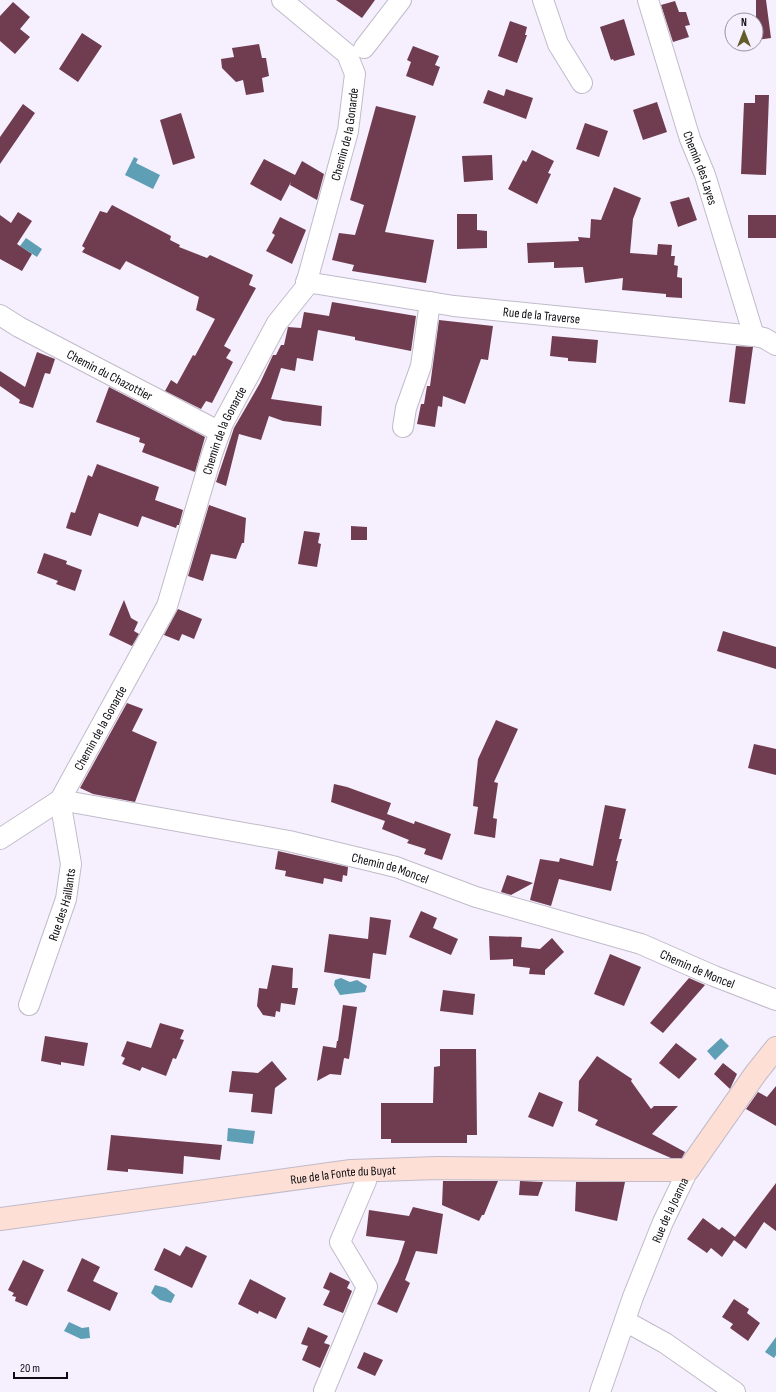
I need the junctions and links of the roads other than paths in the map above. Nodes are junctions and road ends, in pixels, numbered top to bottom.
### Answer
1 (282, 0) edge
2 (401, 0) edge
3 (543, 0) edge
4 (648, 0) edge
5 (356, 51) junction
6 (582, 83) dead end
7 (306, 282) junction
8 (430, 302) junction
9 (0, 315) edge
10 (754, 336) junction
11 (776, 345) edge
12 (403, 426) dead end
13 (220, 432) junction
14 (60, 800) junction
15 (0, 839) edge
16 (776, 1000) edge
17 (29, 1006) dead end
18 (776, 1048) edge
19 (367, 1170) junction
20 (688, 1170) junction
21 (0, 1219) edge
22 (625, 1321) junction
23 (324, 1391) edge
24 (600, 1392) edge
25 (735, 1392) edge

1 - 5 street
2 - 5 street
3 - 6 street
4 - 10 street, Chemin des Layes
5 - 7 street, Chemin de la Gonarde
7 - 8 street, Rue de la Traverse
7 - 13 street, Chemin de la Gonarde
8 - 10 street, Rue de la Traverse
8 - 12 street
9 - 13 street, Chemin du Chazottier
10 - 11 street, Rue de la Traverse
13 - 14 street, Chemin de la Gonarde
14 - 15 street
14 - 16 street, Chemin de Moncel
14 - 17 street, Rue des Haillants
18 - 20 street, Rue de la Joanna
19 - 20 street, Rue de la Fonte du Buyat
19 - 21 street, Rue de la Fonte du Buyat
19 - 23 street
20 - 22 street, Rue de la Joanna
22 - 24 street, Rue de la Joanna
22 - 25 street

